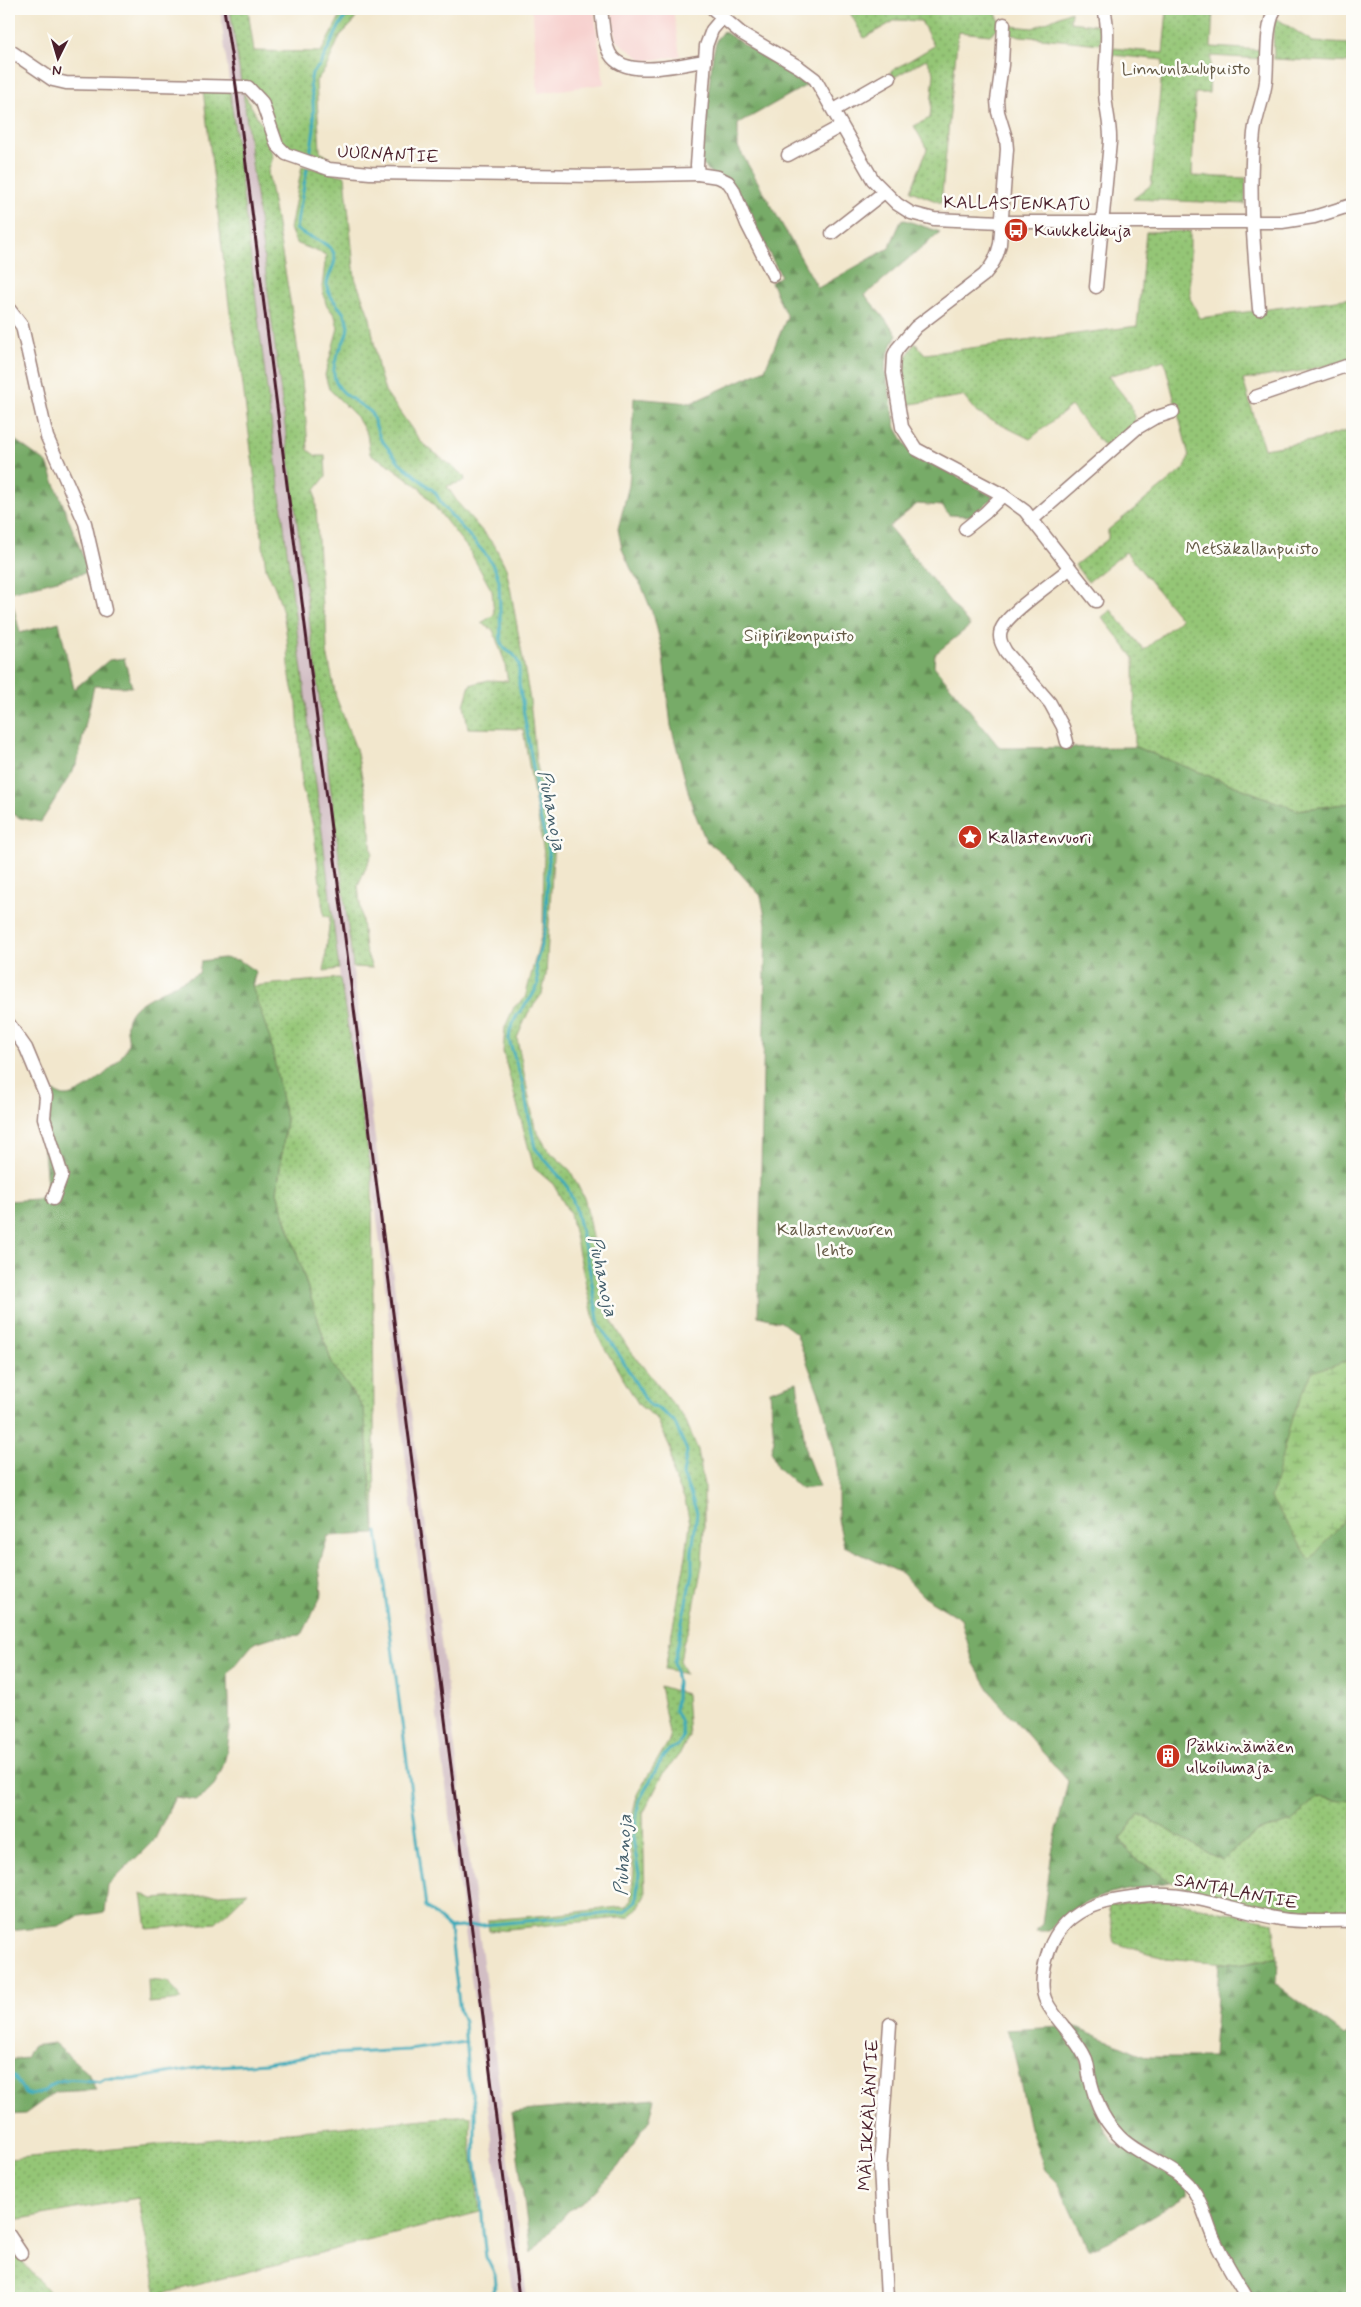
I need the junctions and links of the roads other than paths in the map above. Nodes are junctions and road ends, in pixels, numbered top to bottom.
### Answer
1 (601, 9) edge
2 (1104, 9) edge
3 (1275, 9) edge
4 (717, 13) edge
5 (1004, 24) dead end
6 (9, 50) edge
7 (704, 61) junction
8 (890, 78) dead end
9 (834, 110) junction
10 (841, 126) junction
11 (788, 154) dead end
12 (698, 174) junction
13 (883, 193) junction
14 (1352, 205) edge
15 (1001, 222) junction
16 (1252, 222) junction
17 (1103, 223) junction
18 (832, 233) dead end
19 (773, 275) dead end
20 (1096, 287) dead end
21 (9, 309) edge
22 (1259, 309) dead end
23 (1352, 364) edge
24 (1255, 397) dead end
25 (1173, 412) dead end
26 (1003, 495) junction
27 (1033, 520) junction
28 (965, 528) dead end
29 (1069, 569) junction
30 (1096, 601) dead end
31 (105, 610) dead end
32 (1067, 742) dead end
33 (9, 1024) edge
34 (53, 1199) dead end
35 (1352, 1921) edge
36 (890, 2024) dead end
37 (9, 2235) edge
38 (22, 2253) dead end
39 (887, 2298) edge
40 (1247, 2298) edge

1 - 7 street
2 - 17 street
3 - 16 street
4 - 7 street
4 - 9 street, KALLASTENKATU
5 - 15 street
6 - 12 street, UURNANTIE
7 - 12 street
8 - 9 street
9 - 10 street, KALLASTENKATU
10 - 11 street
10 - 13 street, KALLASTENKATU
12 - 19 street, UURNANTIE
13 - 15 street, KALLASTENKATU
13 - 18 street
14 - 16 street, KALLASTENKATU
15 - 17 street, KALLASTENKATU
15 - 26 street
16 - 17 street, KALLASTENKATU
16 - 22 street
17 - 20 street
21 - 31 street
23 - 24 street
25 - 27 street
26 - 27 street
26 - 28 street
27 - 29 street
29 - 30 street
29 - 32 street
33 - 34 street
35 - 40 street, SANTALANTIE
36 - 39 street, MÄLIKKÄLÄNTIE
37 - 38 street

